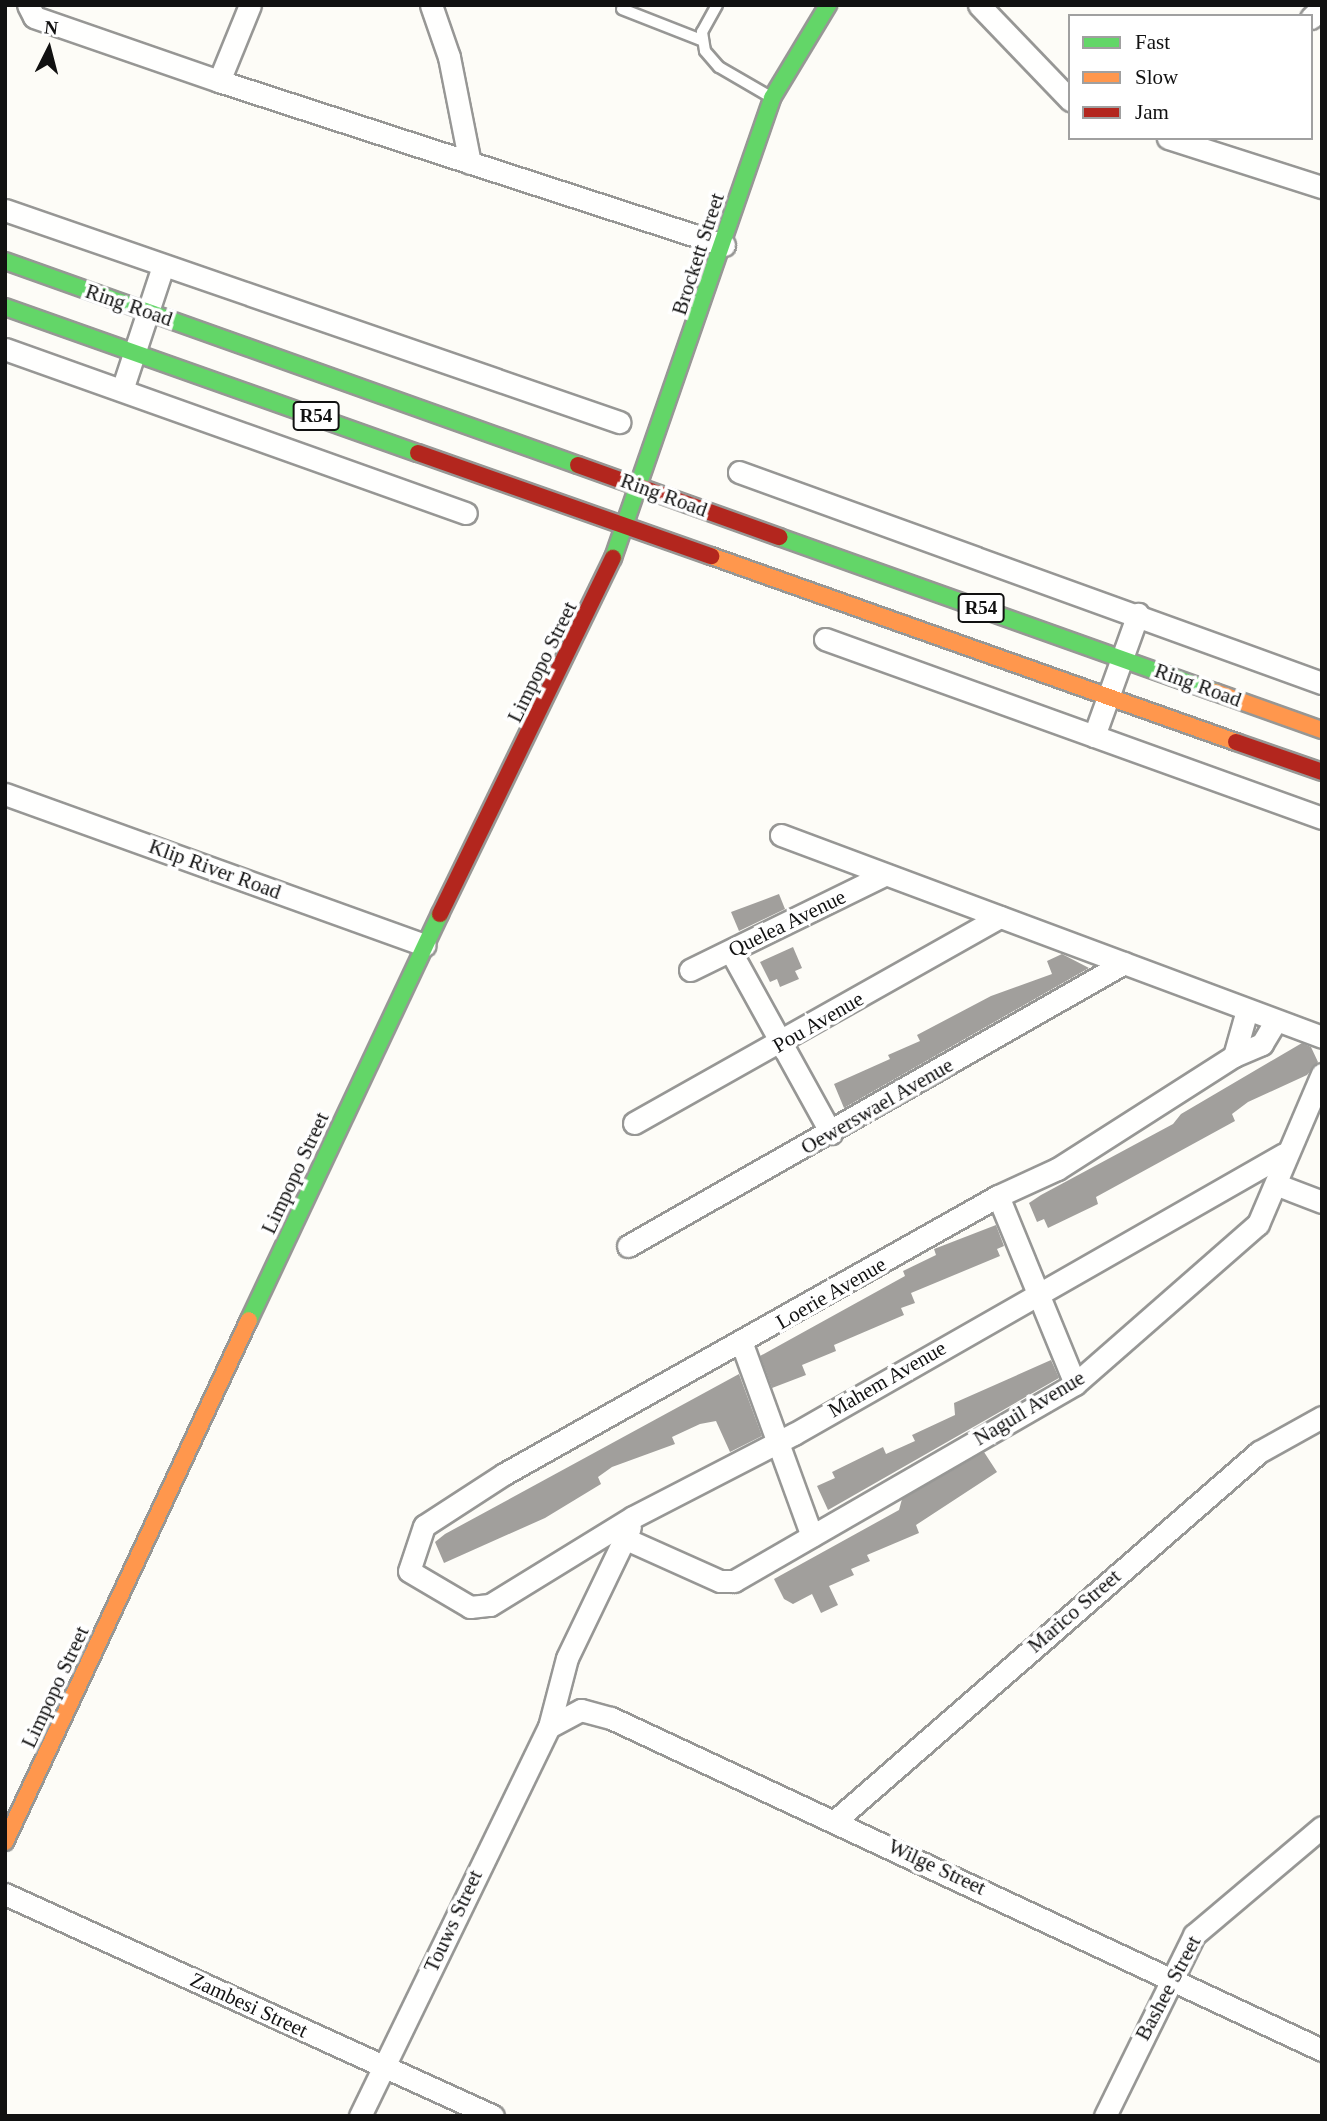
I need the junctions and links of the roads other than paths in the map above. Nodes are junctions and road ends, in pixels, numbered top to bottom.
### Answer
1 (28, 5) edge
2 (250, 5) edge
3 (431, 5) edge
4 (717, 5) edge
5 (828, 5) edge
6 (979, 5) edge
7 (622, 9) dead end
8 (701, 40) junction
9 (219, 81) junction
10 (772, 98) junction
11 (1068, 98) edge
12 (1181, 140) edge
13 (1215, 145) edge
14 (470, 163) junction
15 (1322, 187) edge
16 (5, 210) edge
17 (724, 245) junction
18 (5, 261) edge
19 (163, 266) junction
20 (5, 307) edge
21 (147, 312) junction
22 (5, 349) edge
23 (134, 352) junction
24 (122, 390) junction
25 (619, 422) dead end
26 (739, 472) dead end
27 (640, 487) junction
28 (466, 513) dead end
29 (627, 525) junction
30 (1138, 614) junction
31 (825, 639) dead end
32 (1121, 658) junction
33 (1322, 683) edge
34 (1107, 696) junction
35 (1322, 730) edge
36 (1094, 737) junction
37 (1322, 772) edge
38 (5, 794) edge
39 (1322, 818) edge
40 (781, 835) dead end
41 (884, 875) junction
42 (1000, 917) junction
43 (425, 945) junction
44 (731, 951) junction
45 (1124, 964) junction
46 (691, 970) dead end
47 (1247, 1010) junction
48 (1275, 1022) junction
49 (1322, 1037) edge
50 (780, 1044) junction
51 (1234, 1056) junction
52 (1322, 1074) edge
53 (634, 1123) dead end
54 (831, 1133) junction
55 (1284, 1154) junction
56 (1278, 1185) junction
57 (998, 1196) junction
58 (1322, 1202) edge
59 (628, 1246) dead end
60 (1038, 1290) junction
61 (742, 1344) junction
62 (1075, 1384) junction
63 (1322, 1417) edge
64 (775, 1444) junction
65 (634, 1517) junction
66 (812, 1536) junction
67 (626, 1539) junction
68 (489, 1605) joint
69 (549, 1727) junction
70 (835, 1820) junction
71 (1322, 1827) edge
72 (5, 1842) edge
73 (5, 1894) edge
74 (1170, 1975) junction
75 (1322, 2050) edge
76 (383, 2067) junction
77 (360, 2116) edge
78 (494, 2116) edge
79 (1105, 2116) edge

1 - 9 street
2 - 9 street
3 - 14 street
4 - 8 lane
5 - 10 main road, Brockett Street
6 - 11 street
7 - 8 lane
8 - 10 lane
9 - 14 street
10 - 17 main road, Brockett Street
12 - 13 street
13 - 15 street
14 - 17 street
16 - 19 street
17 - 27 main road, Brockett Street
18 - 21 main road, Ring Road / R54
19 - 21 street
19 - 25 street
20 - 23 main road, Ring Road / R54
21 - 23 street
21 - 27 main road, Ring Road / R54
22 - 24 street
23 - 24 street
23 - 29 main road, Ring Road / R54
24 - 28 street
26 - 30 street
27 - 29 main road, Brockett Street
27 - 32 main road, Ring Road / R54
29 - 34 main road, Ring Road / R54
29 - 43 main road, Limpopo Street
30 - 32 street
30 - 33 street
31 - 36 street
32 - 34 street
32 - 35 main road, Ring Road / R54
34 - 36 street
34 - 37 main road, Ring Road / R54
36 - 39 street
38 - 43 street, Klip River Road
40 - 41 street
41 - 42 street
41 - 44 street, Quelea Avenue
42 - 45 street
42 - 50 street, Pou Avenue
43 - 72 main road, Limpopo Street
44 - 46 street, Quelea Avenue
44 - 50 street
45 - 47 street
45 - 54 street, Oewerswael Avenue
47 - 48 street
47 - 51 street
48 - 49 street
48 - 51 street, Loerie Avenue
50 - 53 street, Pou Avenue
50 - 54 street
51 - 57 street, Loerie Avenue
52 - 55 street, Naguil Avenue
54 - 59 street, Oewerswael Avenue
55 - 56 street, Naguil Avenue
55 - 60 street, Mahem Avenue
56 - 58 street
56 - 62 street, Naguil Avenue
57 - 60 street
57 - 61 street, Loerie Avenue
60 - 62 street
60 - 64 street, Mahem Avenue
61 - 64 street
61 - 68 street, Loerie Avenue
62 - 66 street, Naguil Avenue
63 - 70 street, Marico Street
64 - 65 street, Mahem Avenue
64 - 66 street
65 - 67 street, Touws Street
65 - 68 street, Mahem Avenue
66 - 67 street, Naguil Avenue
67 - 69 street, Touws Street
69 - 70 street, Wilge Street
69 - 76 street, Touws Street
70 - 74 street, Wilge Street
71 - 74 street, Bashee Street
73 - 76 street, Zambesi Street
74 - 75 street, Wilge Street
74 - 79 street, Bashee Street
76 - 77 street, Touws Street
76 - 78 street, Zambesi Street

